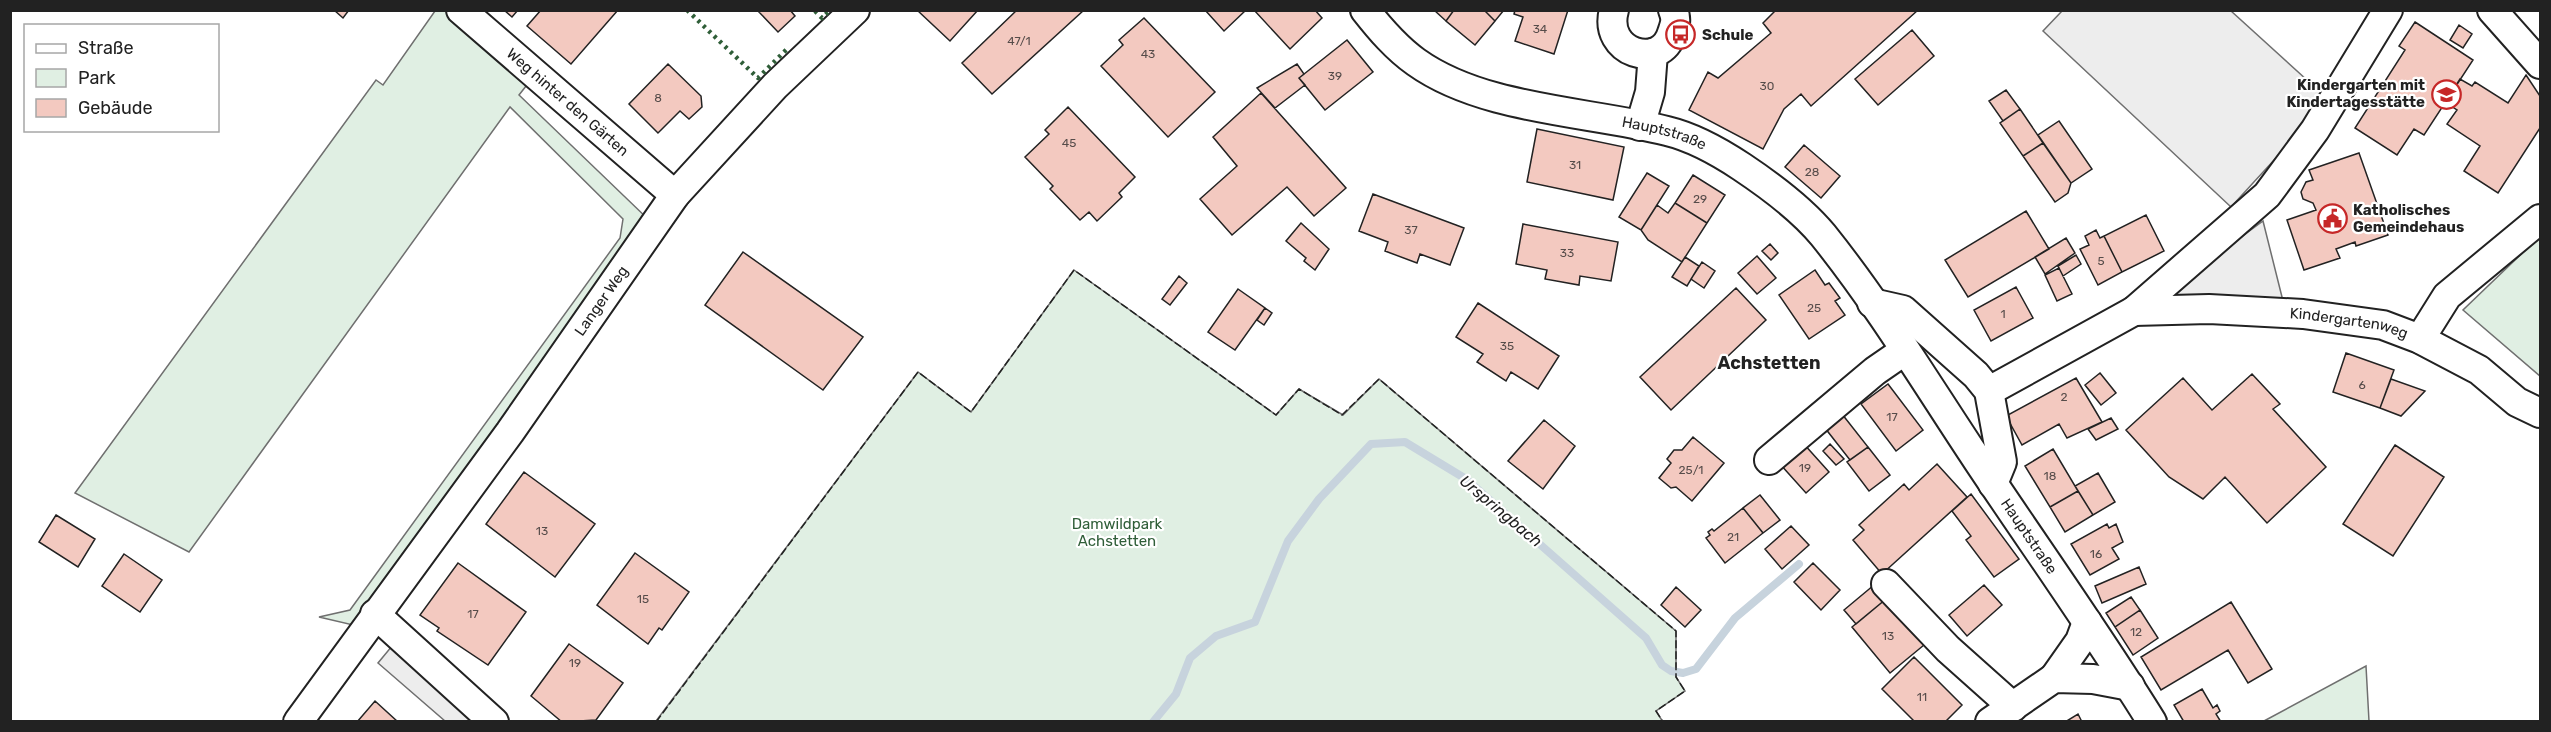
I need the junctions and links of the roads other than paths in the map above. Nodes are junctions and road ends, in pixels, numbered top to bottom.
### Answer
1 (461, 10) edge
2 (855, 10) edge
3 (1365, 10) edge
4 (1614, 10) edge
5 (1673, 10) edge
6 (2388, 10) edge
7 (2492, 10) edge
8 (1653, 54) junction
9 (2541, 64) edge
10 (1640, 126) junction
11 (675, 195) junction
12 (2541, 219) edge
13 (1872, 303) junction
14 (2134, 311) junction
15 (2420, 339) junction
16 (1904, 351) junction
17 (1989, 391) junction
18 (2541, 413) edge
19 (1769, 460) dead end
20 (1993, 484) junction
21 (1886, 584) dead end
22 (375, 614) junction
23 (2087, 622) junction
24 (2054, 678) junction
25 (2130, 686) junction
26 (2002, 714) edge
27 (298, 722) edge
28 (494, 722) edge
29 (2152, 722) edge

1 - 11 street, Weg hinter den Gärten
2 - 11 street, Langer Weg
3 - 10 street, Hauptstraße
4 - 8 street
5 - 8 street
6 - 14 street, Kindergartenweg
7 - 9 street
8 - 10 street
10 - 13 street, Hauptstraße
11 - 22 street, Langer Weg
12 - 15 street
13 - 16 street, Hauptstraße
13 - 17 street
14 - 15 street, Kindergartenweg
14 - 17 street, Kindergartenweg
15 - 18 street, Kindergartenweg
16 - 19 street
16 - 20 street, Hauptstraße
17 - 20 street
20 - 23 street, Hauptstraße
21 - 26 street
22 - 27 street, Langer Weg
22 - 28 street
23 - 24 street
23 - 25 street, Hauptstraße
24 - 25 street
24 - 26 street
25 - 29 street, Hauptstraße

